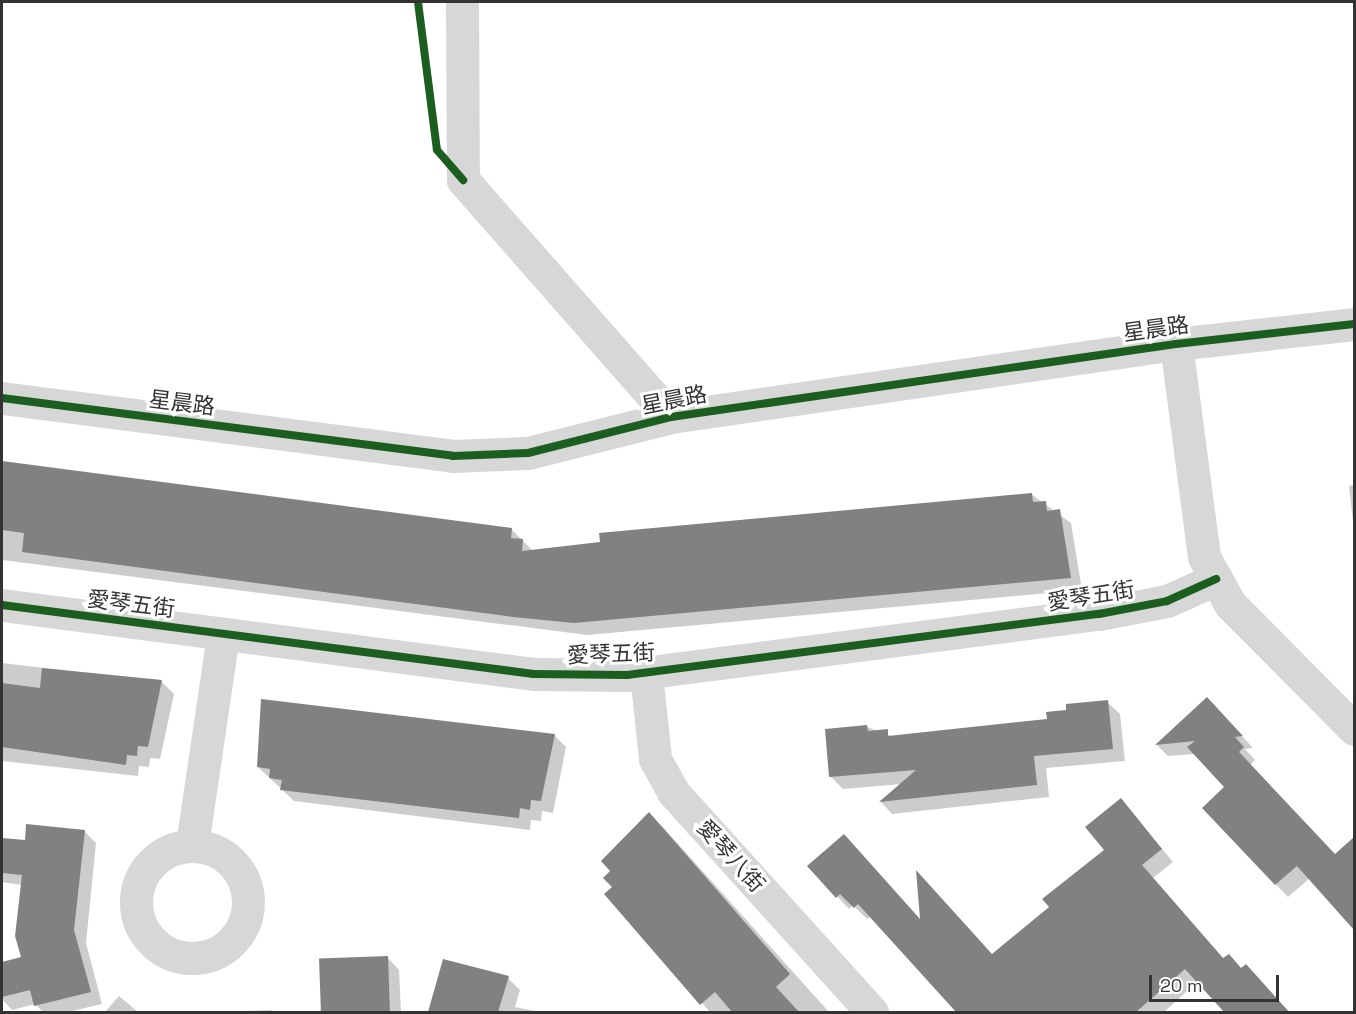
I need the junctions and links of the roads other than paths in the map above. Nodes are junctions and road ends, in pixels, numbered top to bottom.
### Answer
1 (462, 2) edge
2 (1354, 324) edge
3 (1176, 344) junction
4 (2, 398) edge
5 (671, 417) junction
6 (1216, 579) junction
7 (2, 605) edge
8 (223, 634) junction
9 (646, 673) junction
10 (1354, 729) edge
11 (192, 845) dead end
12 (872, 1012) edge

1 - 5 street
2 - 3 street, 星晨路
3 - 5 street, 星晨路
3 - 6 street
4 - 5 street, 星晨路
6 - 9 street, 愛琴五街
6 - 10 street
7 - 8 street, 愛琴五街
8 - 9 street, 愛琴五街
8 - 11 street
9 - 12 street, 愛琴八街

